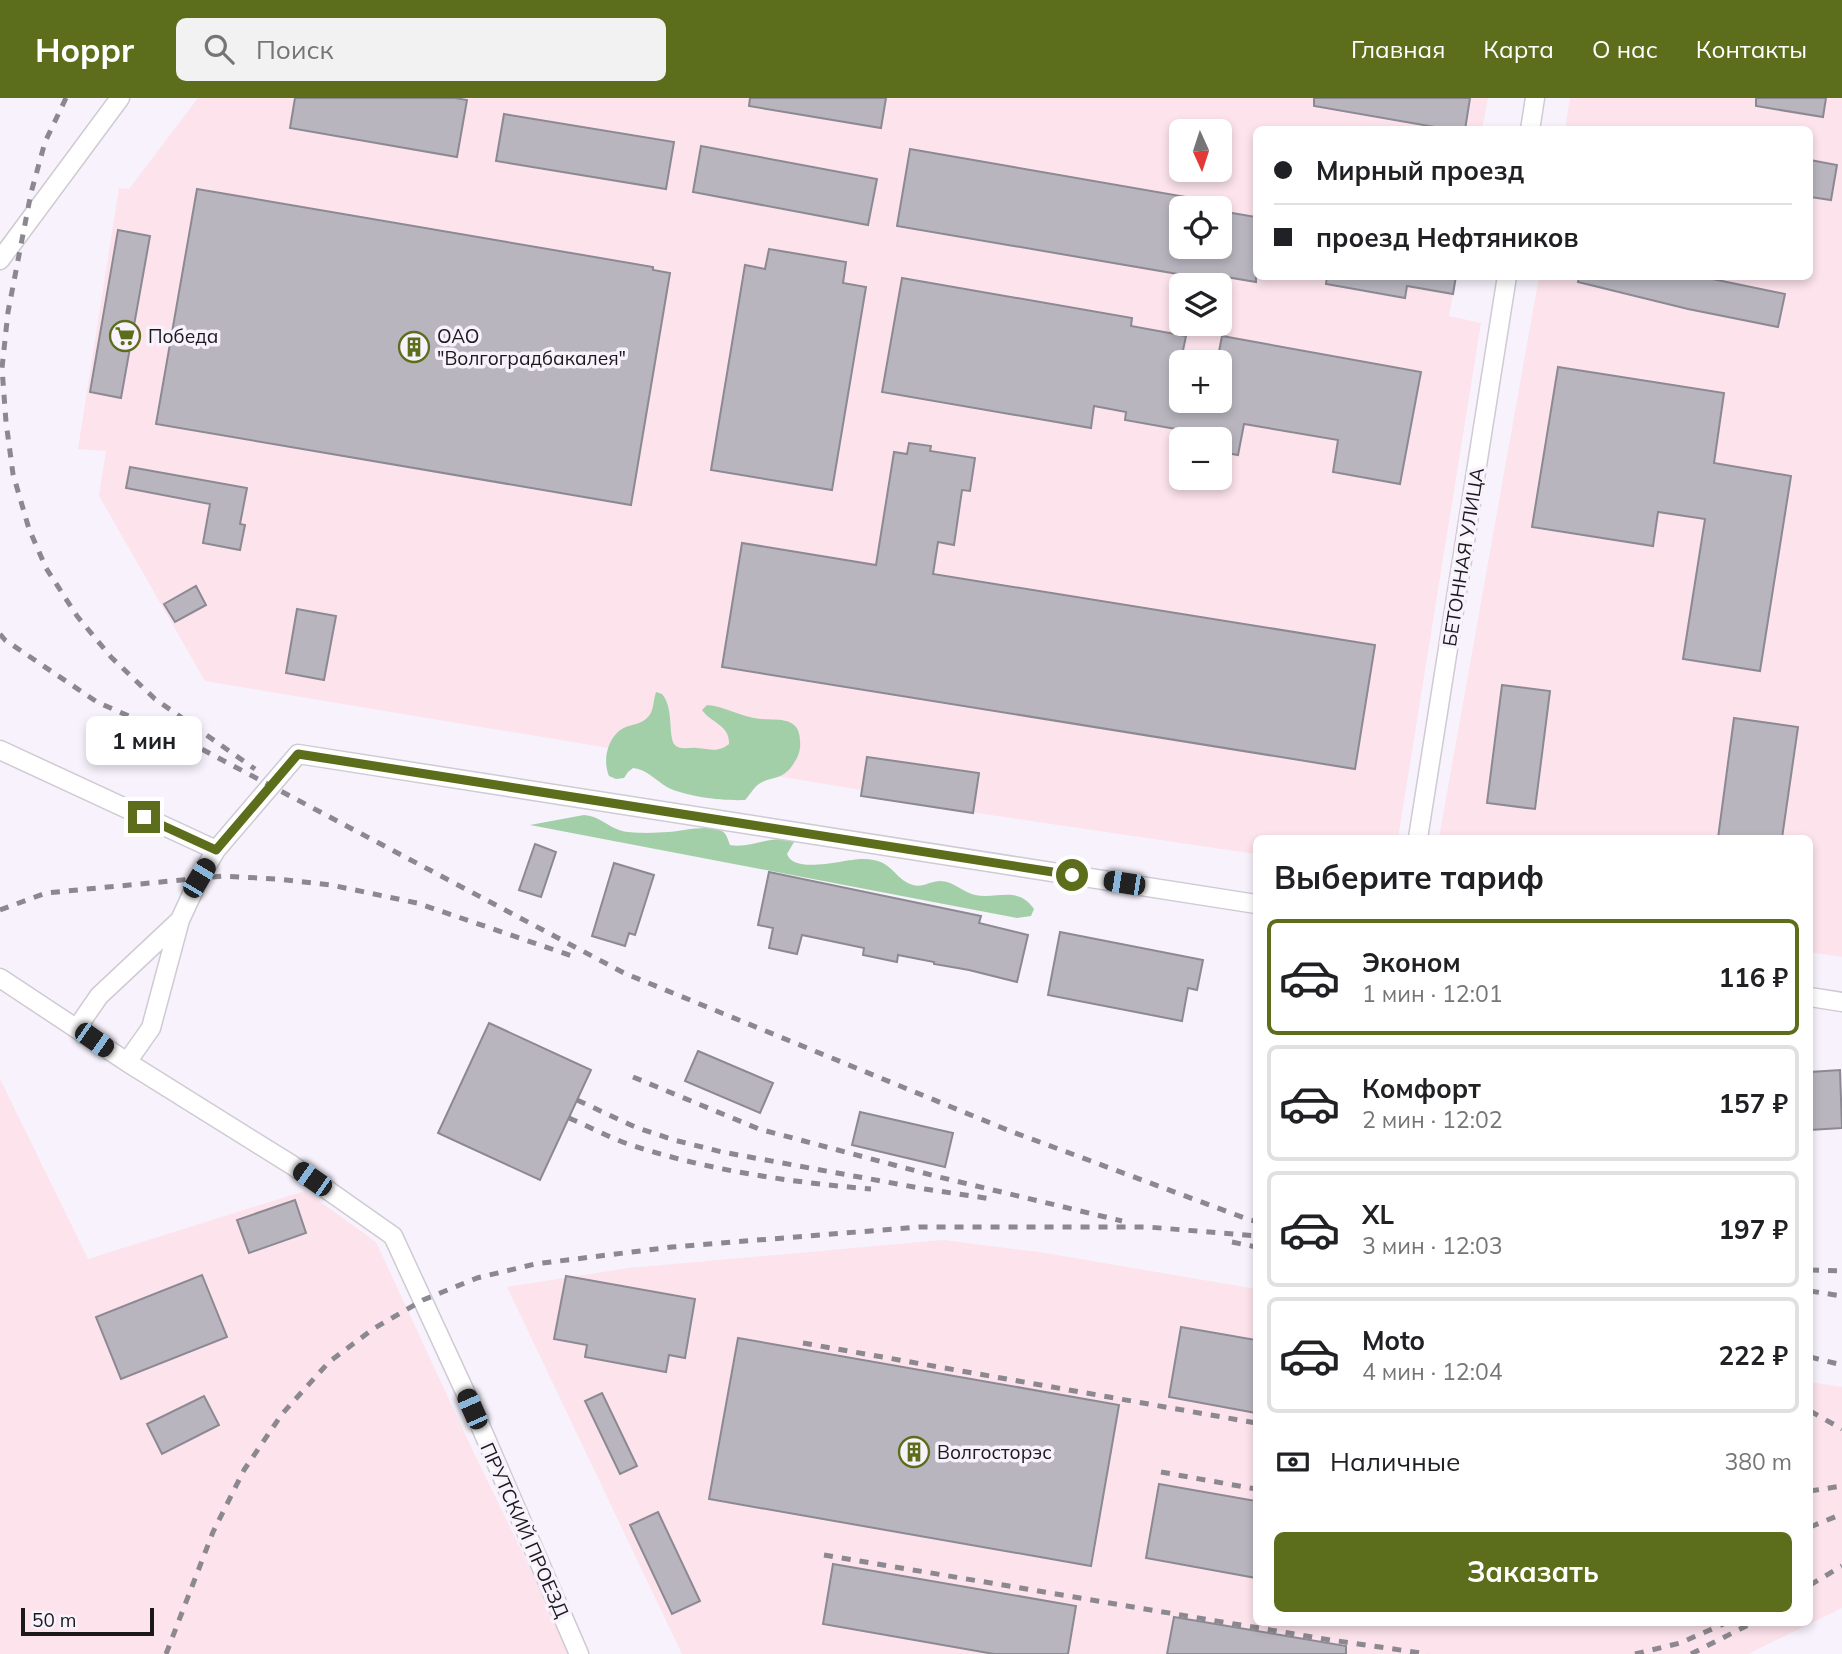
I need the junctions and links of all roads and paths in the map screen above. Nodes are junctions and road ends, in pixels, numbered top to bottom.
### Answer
1 (120, 98) edge
2 (1535, 98) edge
3 (1532, 126) edge
4 (0, 260) edge
5 (1506, 280) edge
6 (0, 750) edge
7 (1418, 835) edge
8 (216, 850) junction
9 (1253, 904) edge
10 (180, 920) junction
11 (0, 978) edge
12 (1813, 997) edge
13 (1842, 1002) edge
14 (77, 1028) junction
15 (127, 1062) junction
16 (579, 1654) edge

1 - 4 street
2 - 3 street
5 - 7 street, БЕТОННАЯ УЛИЦА
6 - 8 street
8 - 9 street
8 - 10 street
10 - 14 street
10 - 15 street
11 - 14 street, ПРУТСКИЙ ПРОЕЗД
12 - 13 street
14 - 15 street, ПРУТСКИЙ ПРОЕЗД
15 - 16 street, ПРУТСКИЙ ПРОЕЗД

